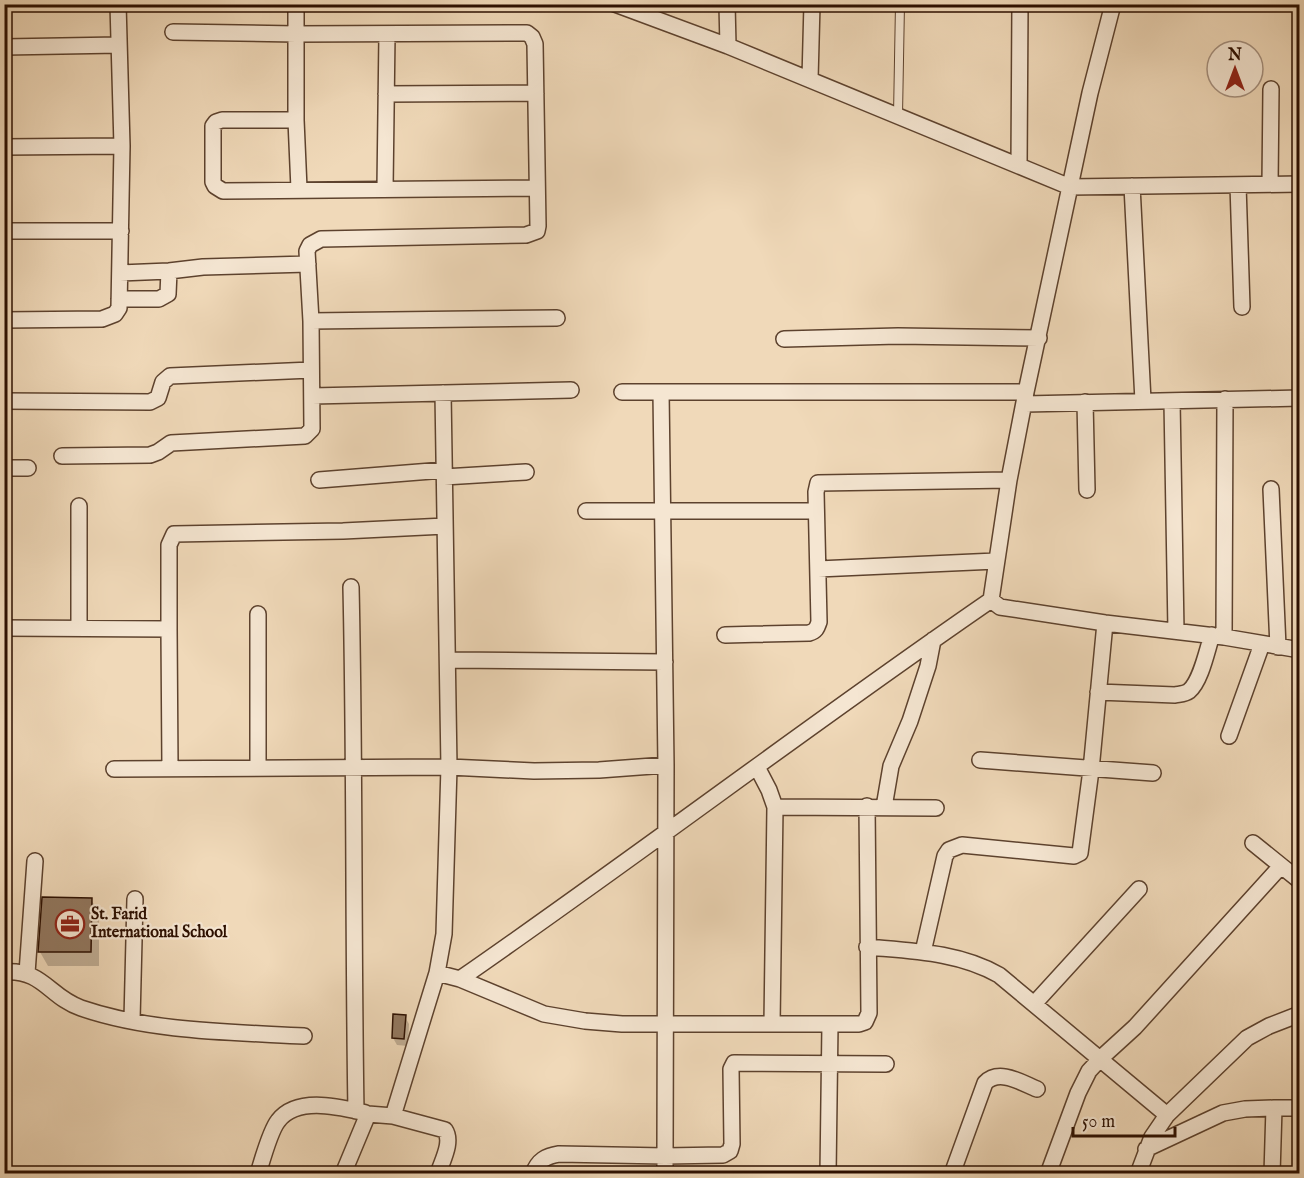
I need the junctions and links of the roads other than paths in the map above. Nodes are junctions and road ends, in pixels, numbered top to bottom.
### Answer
1 (118, 4) edge
2 (296, 4) edge
3 (615, 4) edge
4 (727, 4) edge
5 (812, 4) edge
6 (900, 4) edge
7 (1020, 4) edge
8 (1113, 4) edge
9 (173, 32) dead end
10 (296, 34) junction
11 (387, 34) junction
12 (119, 45) junction
13 (728, 46) junction
14 (4, 47) edge
15 (810, 79) junction
16 (1271, 89) dead end
17 (536, 93) junction
18 (386, 94) junction
19 (898, 115) junction
20 (296, 120) junction
21 (122, 146) junction
22 (4, 147) edge
23 (1019, 166) junction
24 (1270, 184) junction
25 (1299, 184) edge
26 (1238, 185) junction
27 (1132, 186) junction
28 (1070, 187) junction
29 (385, 188) junction
30 (537, 188) junction
31 (299, 189) junction
32 (4, 231) edge
33 (121, 231) junction
34 (308, 264) junction
35 (169, 271) junction
36 (120, 273) junction
37 (119, 299) junction
38 (1242, 307) dead end
39 (556, 318) dead end
40 (4, 320) edge
41 (311, 321) junction
42 (1039, 338) junction
43 (784, 339) dead end
44 (311, 370) junction
45 (571, 390) dead end
46 (622, 392) dead end
47 (661, 392) junction
48 (443, 393) junction
49 (312, 396) junction
50 (1025, 398) junction
51 (1299, 398) edge
52 (1225, 399) junction
53 (1172, 400) junction
54 (4, 401) edge
55 (1143, 401) junction
56 (1085, 402) junction
57 (62, 456) dead end
58 (4, 468) edge
59 (28, 468) dead end
60 (526, 472) dead end
61 (444, 474) junction
62 (319, 480) dead end
63 (1009, 480) junction
64 (1271, 489) dead end
65 (1087, 490) dead end
66 (79, 506) dead end
67 (586, 511) dead end
68 (816, 511) junction
69 (663, 512) junction
70 (445, 526) junction
71 (996, 561) junction
72 (818, 568) junction
73 (351, 587) dead end
74 (991, 600) junction
75 (258, 614) dead end
76 (1105, 623) junction
77 (4, 628) edge
78 (79, 628) junction
79 (169, 629) junction
80 (1176, 631) junction
81 (725, 635) dead end
82 (1218, 636) junction
83 (933, 640) junction
84 (1262, 644) junction
85 (1278, 647) junction
86 (1299, 650) edge
87 (448, 660) junction
88 (665, 662) junction
89 (1098, 692) junction
90 (1229, 736) dead end
91 (980, 760) dead end
92 (666, 765) junction
93 (449, 767) junction
94 (757, 767) junction
95 (170, 768) junction
96 (258, 768) junction
97 (355, 768) junction
98 (114, 769) dead end
99 (1091, 770) junction
100 (1153, 773) dead end
101 (867, 806) junction
102 (775, 807) junction
103 (884, 807) junction
104 (936, 808) dead end
105 (665, 832) junction
106 (1253, 843) dead end
107 (35, 861) dead end
108 (1281, 866) junction
109 (1299, 881) edge
110 (1139, 889) dead end
111 (135, 899) dead end
112 (867, 947) junction
113 (923, 952) junction
114 (4, 972) edge
115 (27, 973) junction
116 (437, 973) junction
117 (460, 979) junction
118 (1034, 1004) junction
119 (1299, 1014) edge
120 (132, 1020) junction
121 (666, 1024) junction
122 (772, 1024) junction
123 (830, 1024) junction
124 (304, 1036) dead end
125 (1101, 1058) junction
126 (831, 1063) junction
127 (886, 1064) dead end
128 (1037, 1089) dead end
129 (1274, 1108) junction
130 (1299, 1108) edge
131 (362, 1112) junction
132 (1167, 1115) junction
133 (393, 1116) junction
134 (1146, 1149) junction
135 (665, 1156) junction
136 (258, 1173) edge
137 (343, 1173) edge
138 (438, 1173) edge
139 (533, 1173) edge
140 (665, 1173) edge
141 (828, 1173) edge
142 (952, 1173) edge
143 (1048, 1173) edge
144 (1138, 1173) edge
145 (1272, 1173) edge

1 - 12 street
2 - 10 street
3 - 13 street
4 - 13 street
5 - 15 street
6 - 19 lane
7 - 23 street
8 - 28 street
9 - 10 street
10 - 11 street
10 - 20 street
11 - 17 street
11 - 18 street
12 - 14 street
12 - 21 street
13 - 15 street
15 - 19 street
16 - 24 street
17 - 18 street
17 - 30 street
18 - 29 street
19 - 23 street
20 - 31 street
20 - 31 street
21 - 22 street
21 - 33 street
23 - 28 street
24 - 25 street
24 - 26 street
26 - 27 street
26 - 38 street
27 - 28 street
27 - 55 street
28 - 42 street
29 - 30 street
29 - 31 street
30 - 34 street
32 - 33 street
33 - 36 street
34 - 35 street
34 - 41 street
35 - 36 street
35 - 37 street
36 - 37 street
37 - 40 street
39 - 41 street
41 - 44 street
42 - 43 street
42 - 50 street
44 - 49 street
44 - 54 street
45 - 48 street
46 - 47 street
47 - 50 street
47 - 69 street
48 - 49 street
48 - 61 street
49 - 57 street
50 - 56 street
50 - 63 street
51 - 52 street
52 - 53 street
52 - 82 street
53 - 55 street
53 - 80 street
55 - 56 street
56 - 65 street
58 - 59 street
60 - 61 street
61 - 62 street
61 - 70 street
63 - 68 street
63 - 71 street
64 - 85 street
66 - 78 street
67 - 69 street
68 - 69 street
68 - 72 street
69 - 88 street
70 - 79 street
70 - 87 street
71 - 72 street
71 - 74 street
72 - 81 street
73 - 97 street
74 - 76 street
74 - 83 street
75 - 96 street
76 - 80 street
76 - 89 street
77 - 78 street
78 - 79 street
79 - 95 street
80 - 82 street
82 - 84 street
82 - 89 street
83 - 94 street
83 - 103 street
84 - 85 street
84 - 90 street
85 - 86 street
87 - 88 street
87 - 93 street
88 - 92 street
89 - 99 street
91 - 99 street
92 - 93 street
92 - 105 street
93 - 97 street
93 - 116 street
94 - 102 street
94 - 105 street
95 - 96 street
95 - 98 street
96 - 97 street
97 - 131 street
99 - 100 street
99 - 113 street
101 - 102 street
101 - 103 street
101 - 112 street
102 - 122 street
103 - 104 street
105 - 117 street
105 - 121 street
106 - 108 street
107 - 115 street
108 - 109 street
108 - 125 street
110 - 118 street
111 - 120 street
112 - 113 street
112 - 123 street
113 - 118 street
114 - 115 street
115 - 120 street
116 - 117 street
116 - 133 street
117 - 121 street
118 - 125 street
119 - 132 street
120 - 124 street
121 - 122 street
121 - 135 street
122 - 123 street
123 - 126 street
125 - 132 street
125 - 143 street
126 - 127 street
126 - 135 street
126 - 141 street
128 - 142 street
129 - 130 street
129 - 134 street
129 - 145 street
131 - 133 street
131 - 136 street
131 - 137 street
132 - 134 street
133 - 138 street
134 - 144 street
135 - 139 street
135 - 140 street

